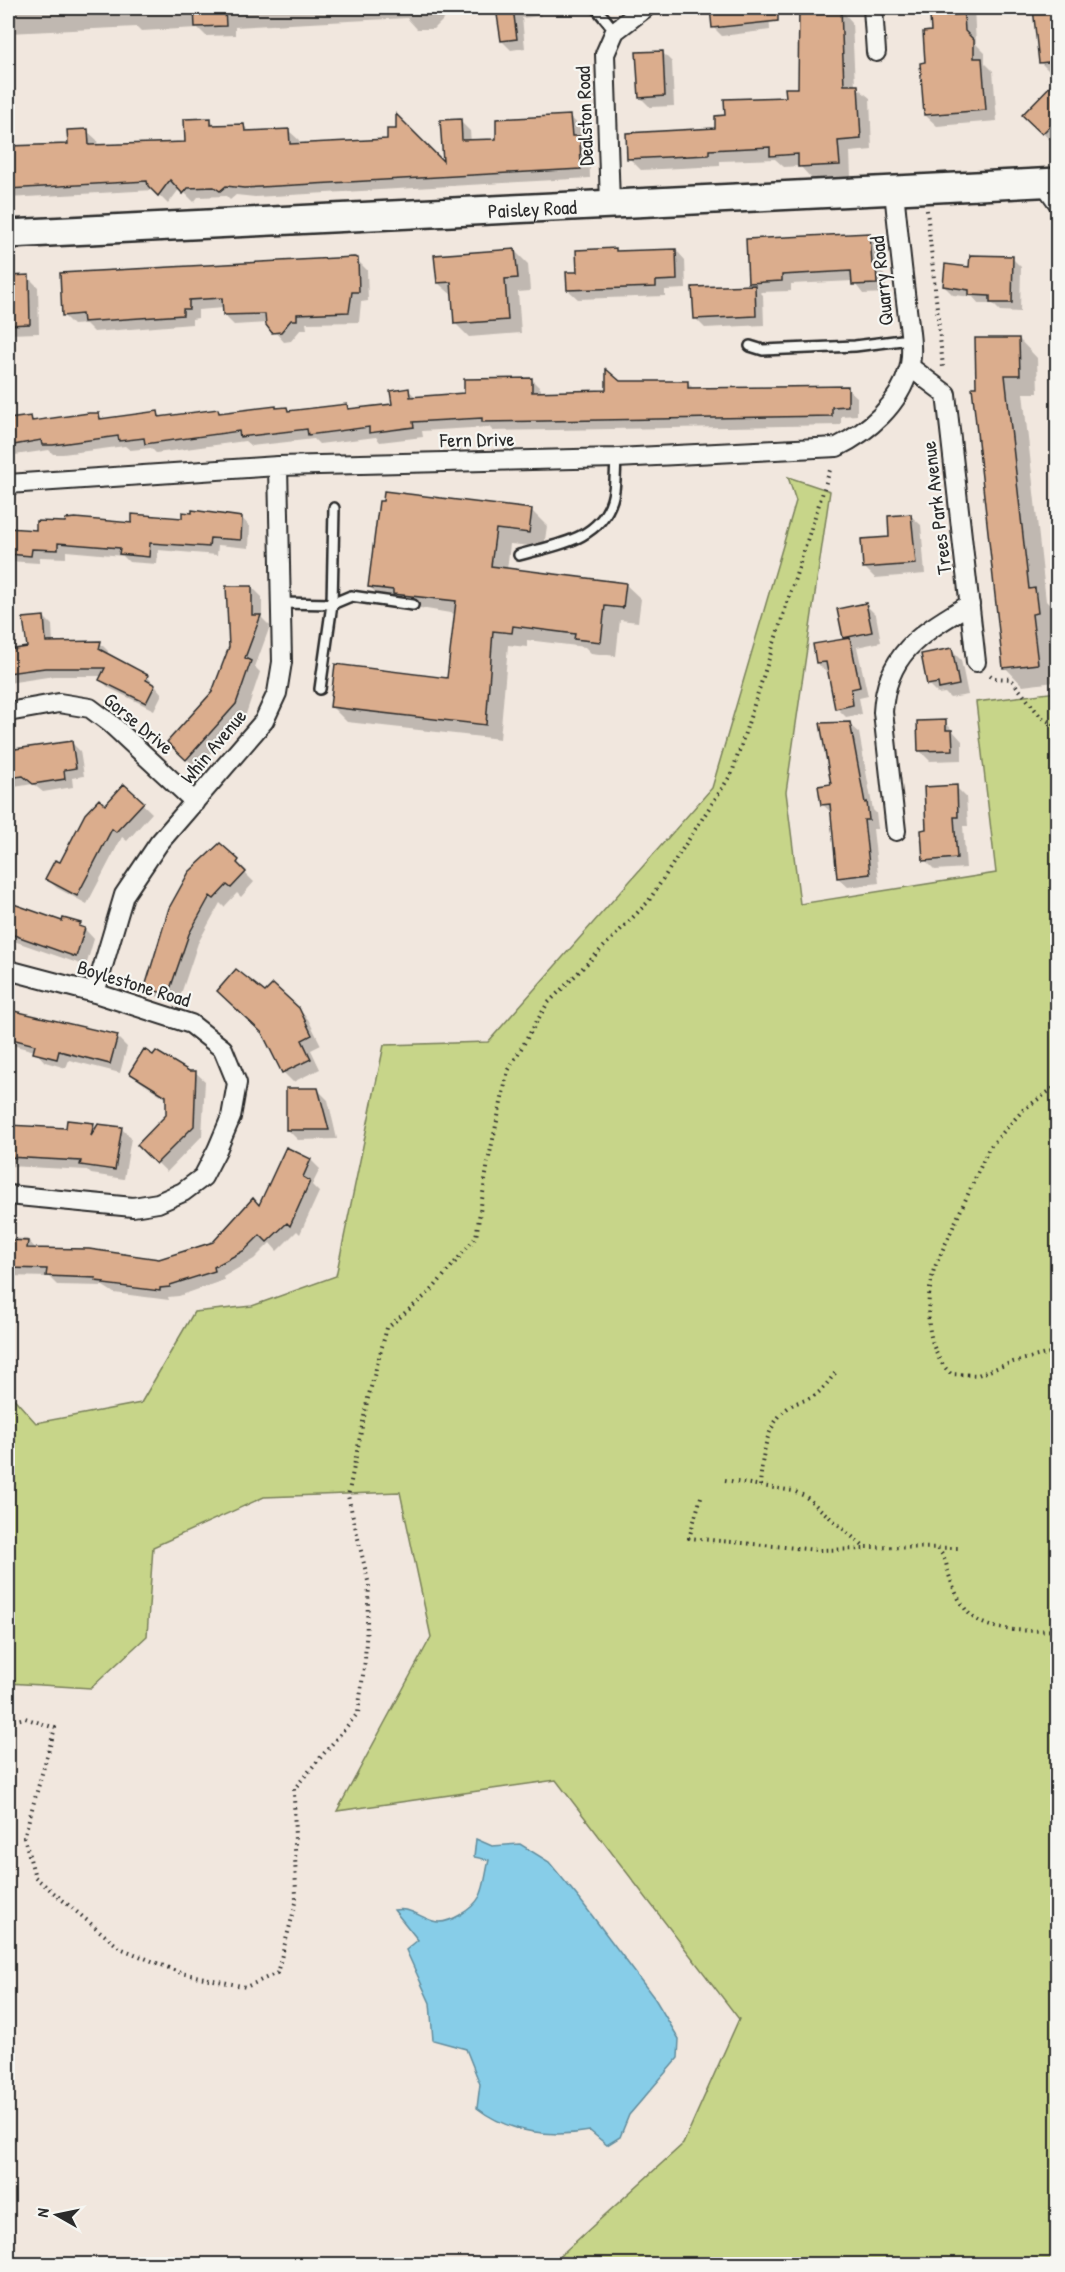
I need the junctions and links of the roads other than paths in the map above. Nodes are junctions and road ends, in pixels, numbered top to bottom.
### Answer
1 (596, 8) edge
2 (645, 8) edge
3 (873, 8) edge
4 (615, 31) junction
5 (876, 52) dead end
6 (1053, 190) edge
7 (894, 191) junction
8 (610, 202) junction
9 (8, 234) edge
10 (910, 339) junction
11 (750, 346) dead end
12 (910, 367) junction
13 (616, 458) junction
14 (278, 466) junction
15 (8, 484) edge
16 (334, 508) dead end
17 (519, 555) dead end
18 (281, 603) junction
19 (332, 604) junction
20 (970, 604) junction
21 (414, 605) dead end
22 (976, 662) road end
23 (320, 689) dead end
24 (8, 712) edge
25 (195, 802) junction
26 (896, 831) dead end
27 (8, 970) edge
28 (94, 993) junction
29 (8, 1195) edge

1 - 4 lane
2 - 4 street
3 - 5 street
4 - 8 street, Dealston Road
6 - 7 main road, Paisley Road
7 - 8 main road, Paisley Road
7 - 10 street, Quarry Road
8 - 9 main road, Paisley Road
10 - 11 lane
10 - 12 street, Quarry Road
12 - 13 street, Fern Drive
12 - 20 street, Trees Park Avenue
13 - 14 street, Fern Drive
13 - 17 lane
14 - 15 street, Fern Drive
14 - 18 street, Whin Avenue
16 - 19 lane
18 - 19 lane
18 - 25 street, Whin Avenue
19 - 21 lane
19 - 23 lane
20 - 22 street, Trees Park Avenue
20 - 26 street
24 - 25 street, Gorse Drive
25 - 28 street, Whin Avenue
27 - 28 street, Boylestone Road
28 - 29 street, Boylestone Road

